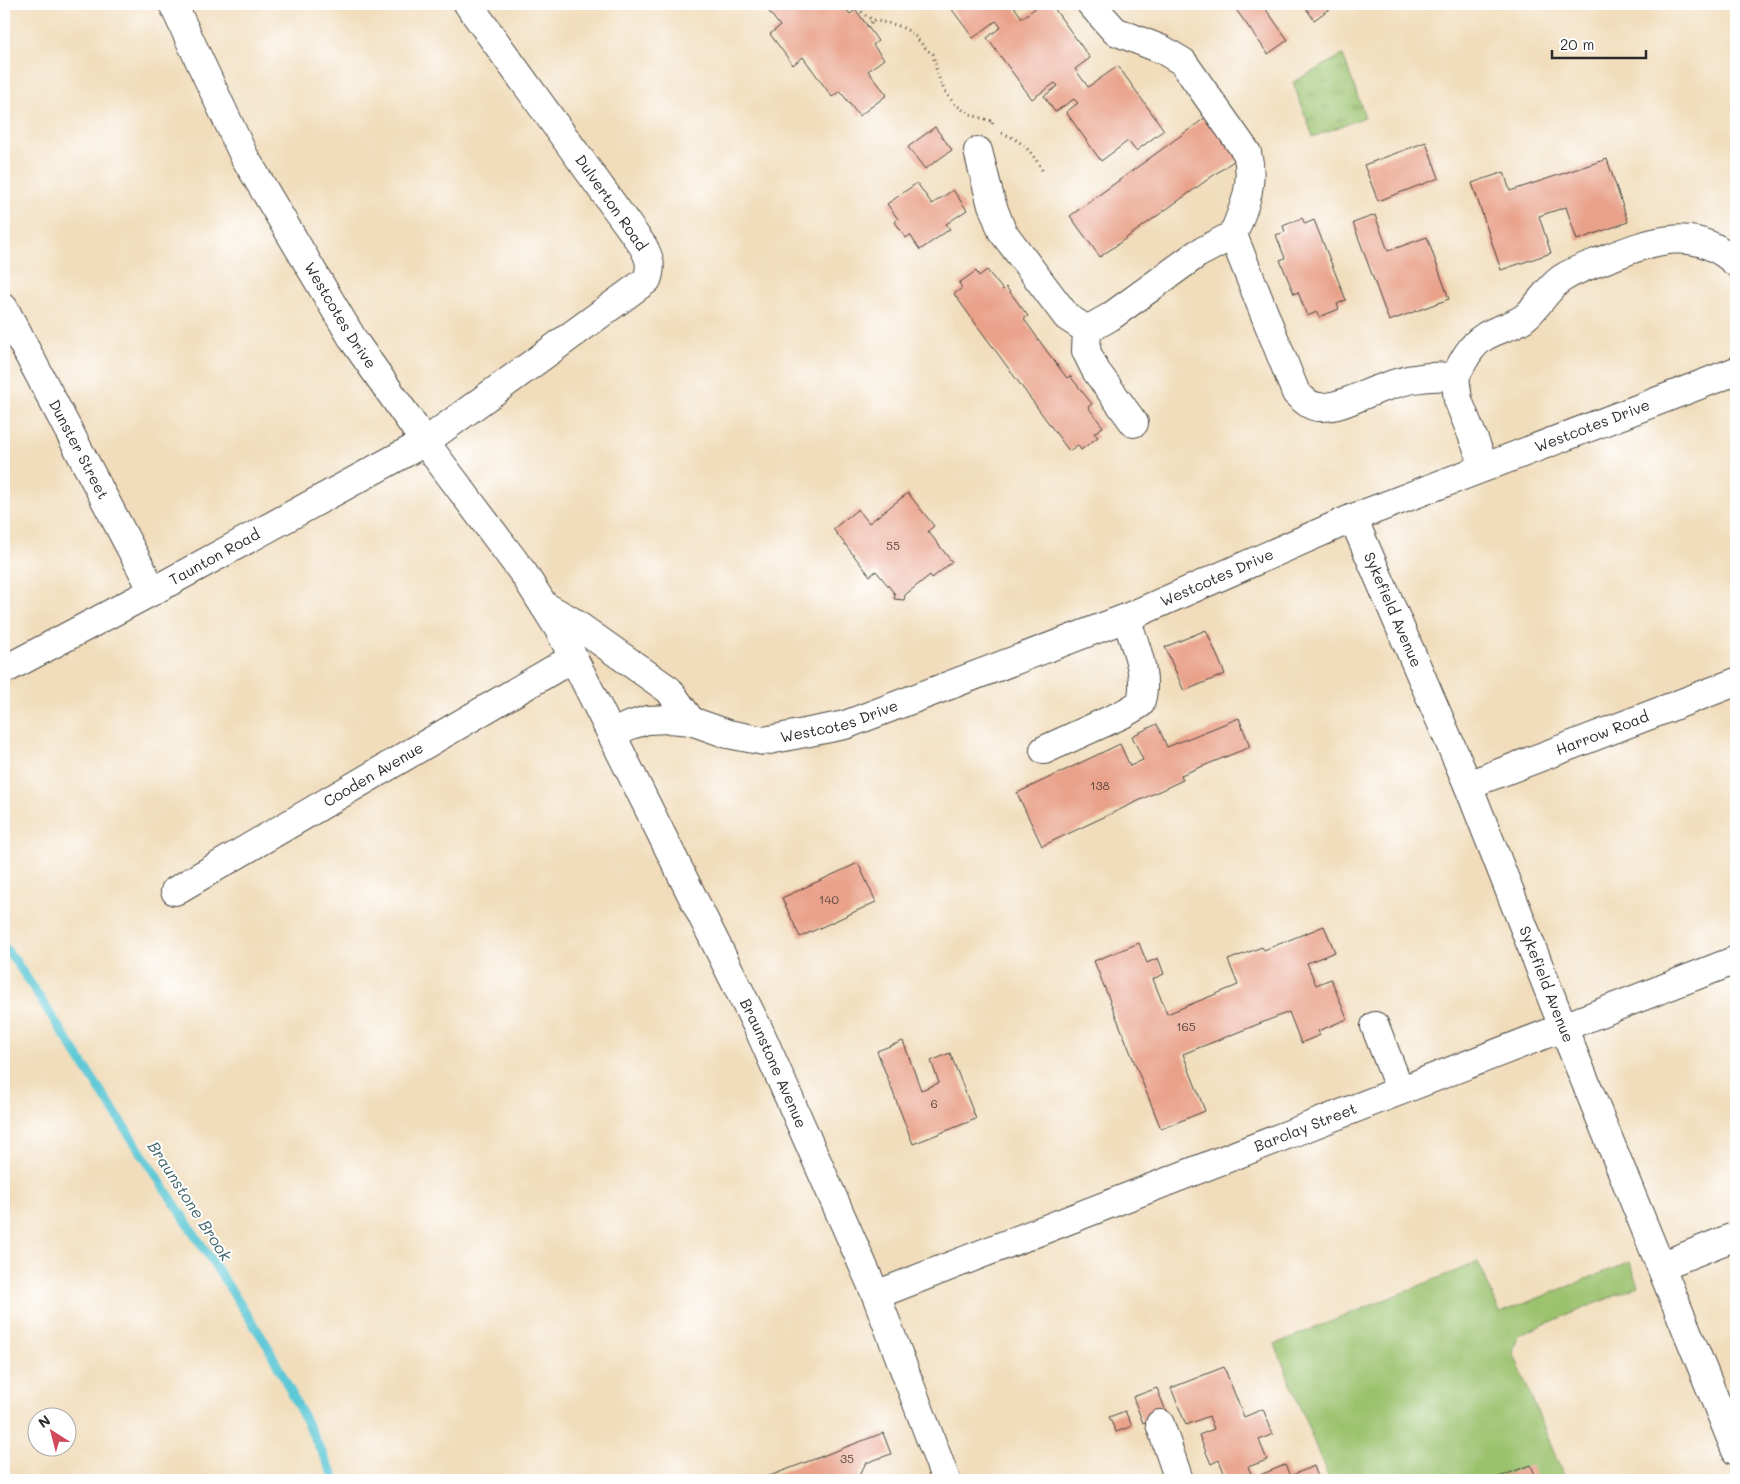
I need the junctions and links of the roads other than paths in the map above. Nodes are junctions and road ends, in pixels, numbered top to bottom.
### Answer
1 (173, 4) edge
2 (468, 4) edge
3 (1091, 4) edge
4 (984, 141) road end
5 (1233, 235) junction
6 (1736, 263) edge
7 (4, 308) edge
8 (1087, 330) junction
9 (1736, 371) edge
10 (1455, 377) junction
11 (1134, 423) dead end
12 (425, 442) junction
13 (1485, 467) junction
14 (1353, 518) junction
15 (153, 591) junction
16 (544, 605) junction
17 (1126, 618) junction
18 (573, 658) junction
19 (4, 670) edge
20 (1736, 682) edge
21 (690, 721) junction
22 (612, 735) junction
23 (1044, 750) dead end
24 (1468, 785) junction
25 (175, 891) dead end
26 (1736, 960) edge
27 (1374, 1026) dead end
28 (1563, 1027) junction
29 (1400, 1090) junction
30 (1736, 1236) edge
31 (1661, 1266) junction
32 (876, 1295) junction
33 (1160, 1424) dead end
34 (1736, 1451) edge
35 (946, 1480) edge
36 (1179, 1480) edge

1 - 12 street, Westcotes Drive
2 - 12 street, Dulverton Road
3 - 5 street
4 - 8 street
5 - 8 street
5 - 10 street
6 - 10 street
7 - 15 street, Dunster Street
8 - 11 street
9 - 13 street, Westcotes Drive
10 - 13 street
12 - 15 street, Taunton Road
12 - 16 street, Westcotes Drive
13 - 14 street, Westcotes Drive
14 - 17 street, Westcotes Drive
14 - 24 street, Sykefield Avenue
15 - 19 street, Taunton Road
16 - 18 street, Westcotes Drive
16 - 21 street, Westcotes Drive
17 - 21 street, Westcotes Drive
17 - 23 street
18 - 22 street, Braunstone Avenue
18 - 25 street, Cooden Avenue
20 - 24 street, Harrow Road
21 - 22 street, Westcotes Drive
22 - 32 street, Braunstone Avenue
24 - 28 street, Sykefield Avenue
26 - 28 street, Barclay Street
27 - 29 street
28 - 29 street, Barclay Street
28 - 31 street, Sykefield Avenue
29 - 32 street, Barclay Street
30 - 31 street
31 - 34 street, Sykefield Avenue
32 - 35 street, Braunstone Avenue
33 - 36 street

